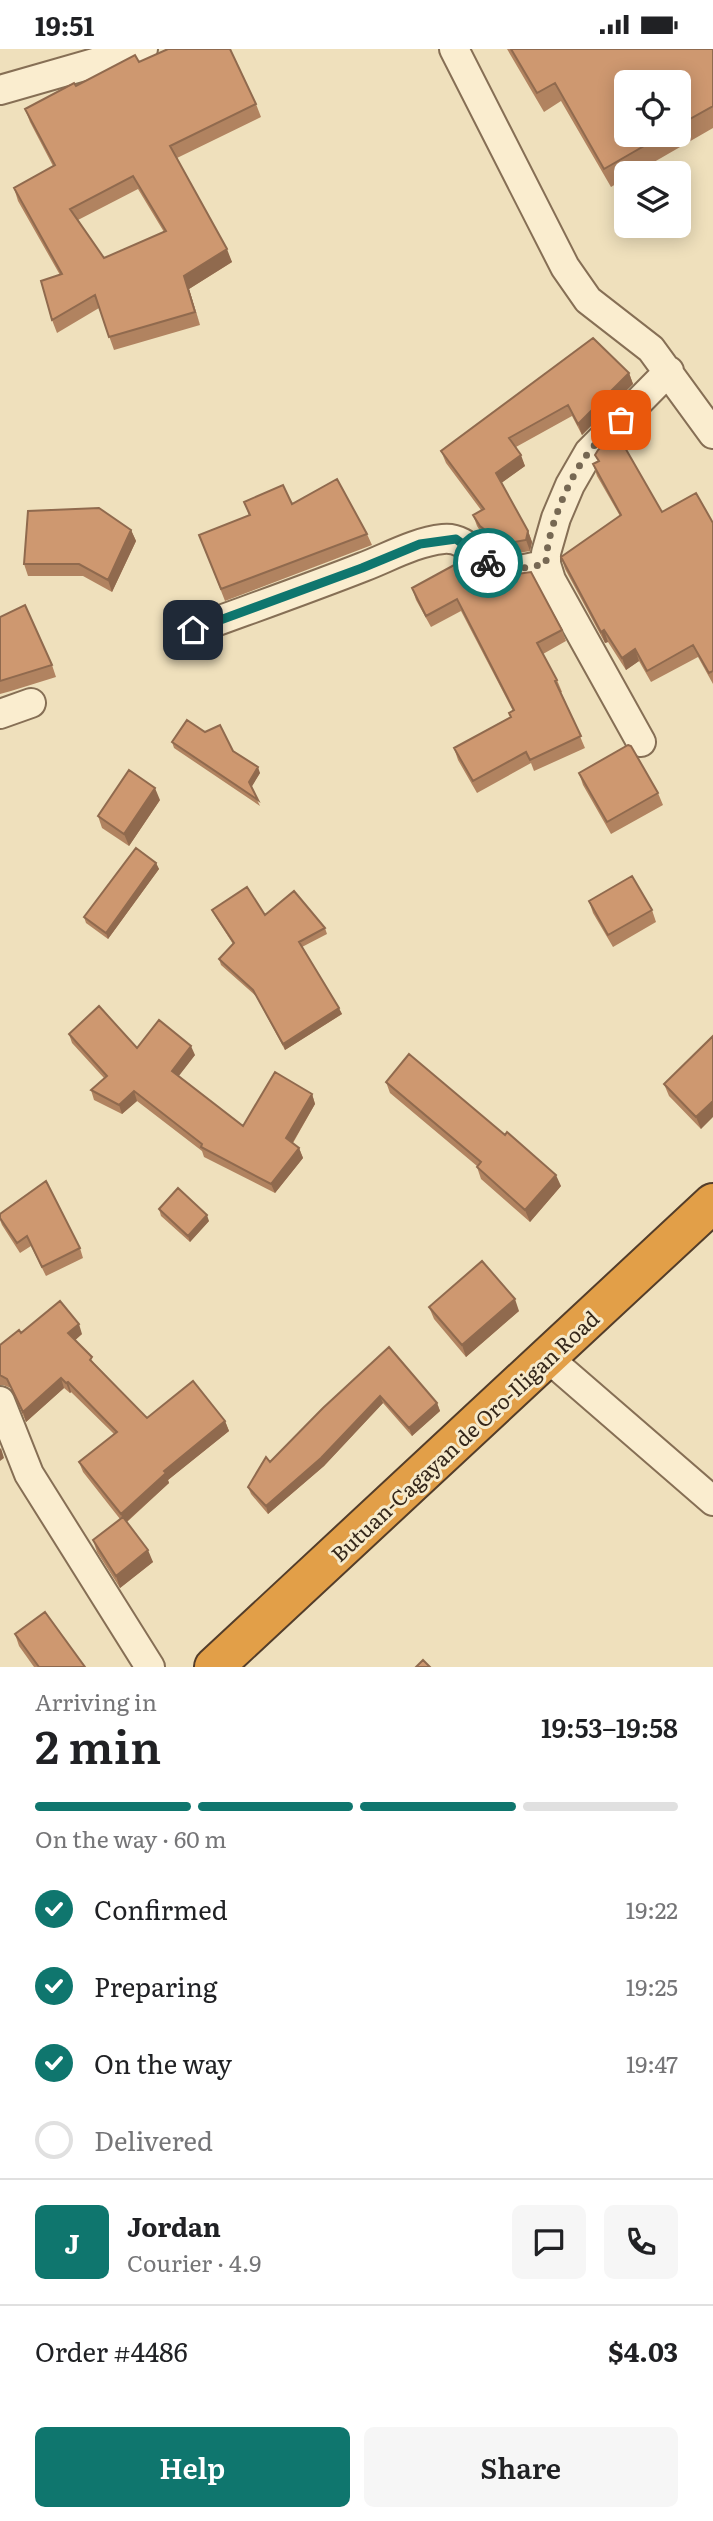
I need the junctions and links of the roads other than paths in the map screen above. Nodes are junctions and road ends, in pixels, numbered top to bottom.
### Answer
1 (143, 49) edge
2 (454, 49) edge
3 (1, 88) edge
4 (669, 371) junction
5 (713, 434) edge
6 (546, 564) junction
7 (193, 630) dead end
8 (30, 703) dead end
9 (0, 714) edge
10 (640, 742) dead end
11 (713, 1203) edge
12 (548, 1358) junction
13 (0, 1401) edge
14 (713, 1501) edge
15 (150, 1667) edge
16 (214, 1667) edge

1 - 3 street
2 - 4 street
4 - 5 street
4 - 6 street
6 - 7 street
6 - 10 street
8 - 9 street
11 - 12 highway, Butuan-Cagayan de Oro-Iligan Road
12 - 14 street
12 - 16 highway, Butuan-Cagayan de Oro-Iligan Road
13 - 15 street

